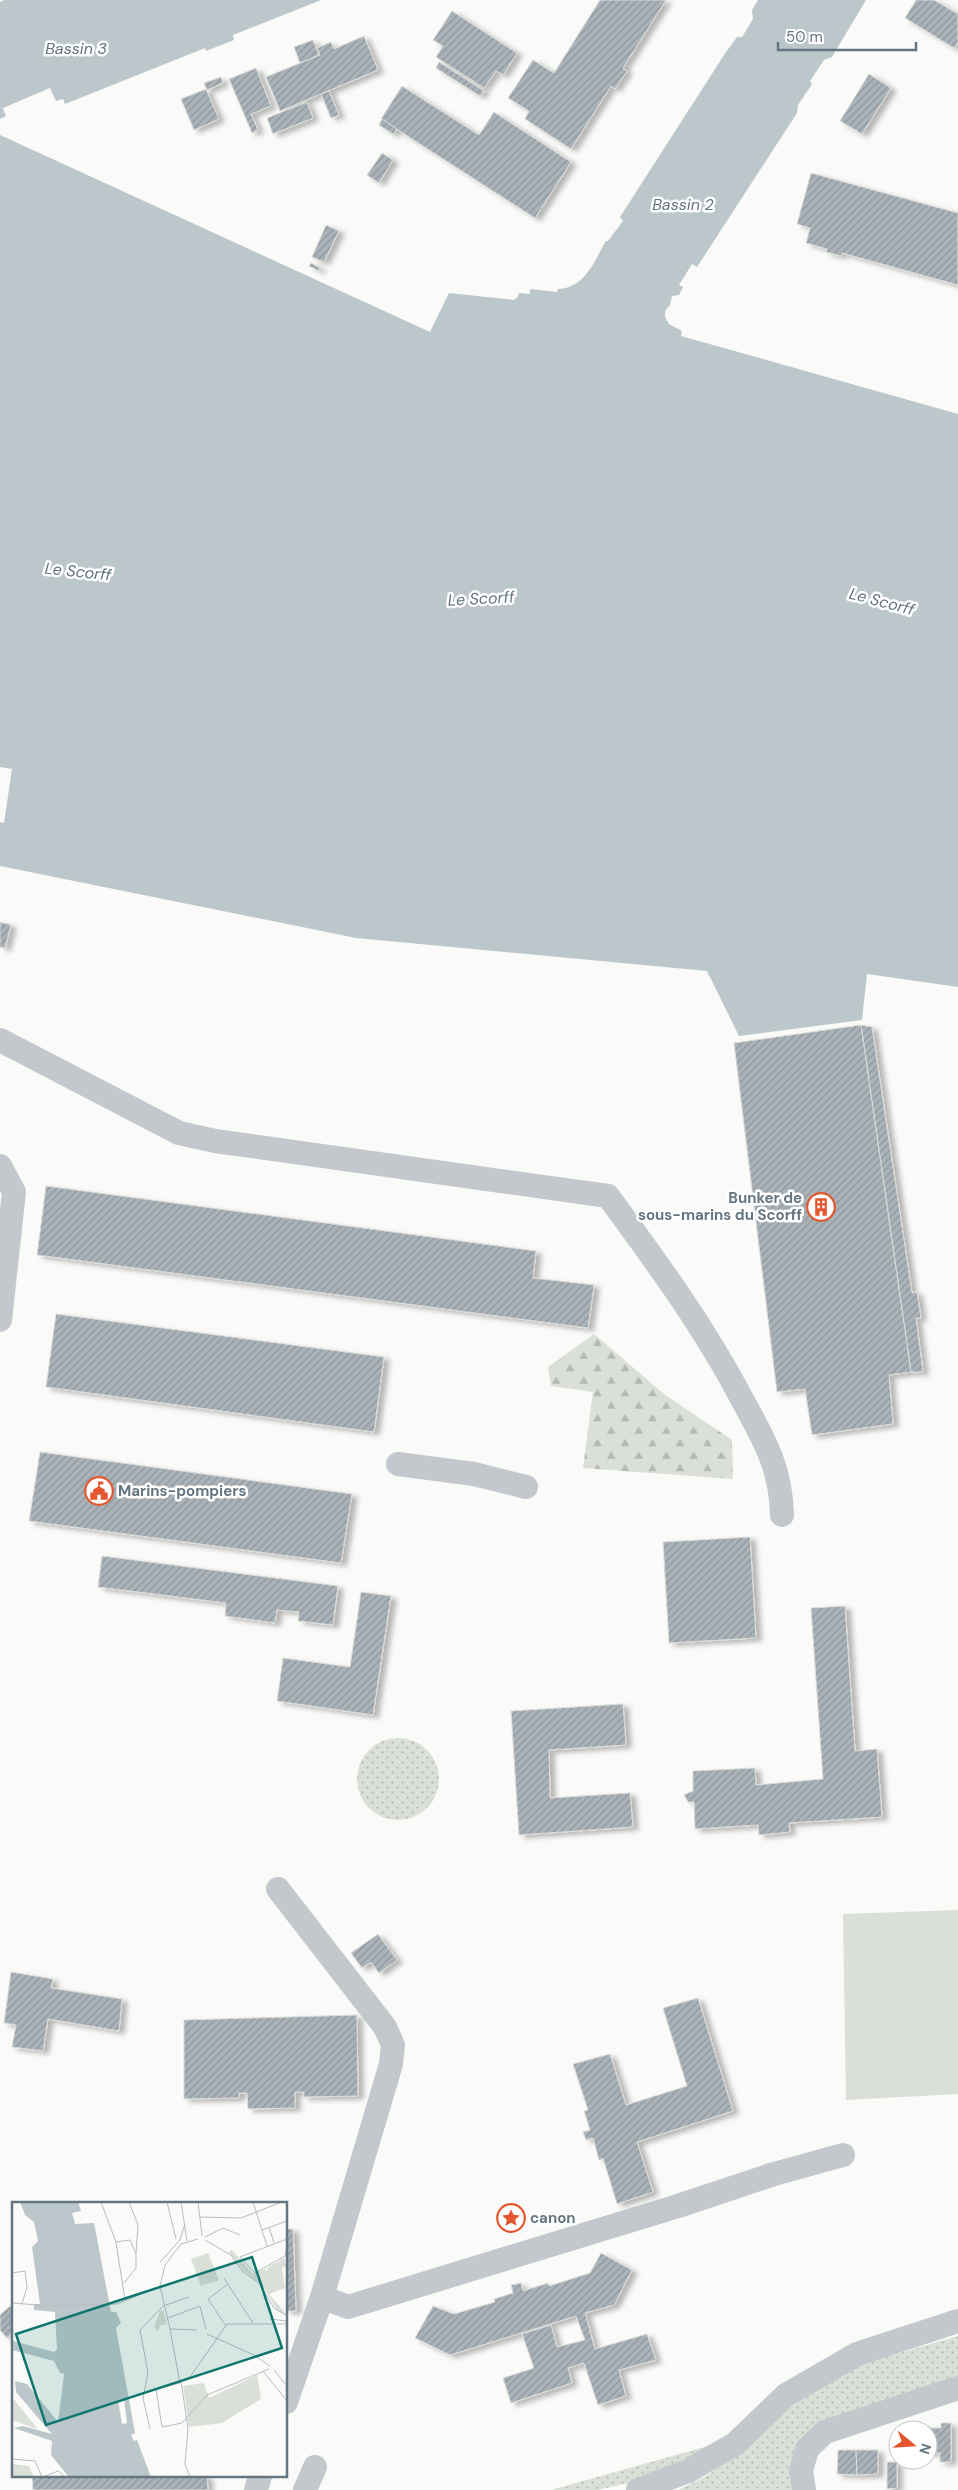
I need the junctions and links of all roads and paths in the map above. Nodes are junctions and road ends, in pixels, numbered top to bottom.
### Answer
1 (0, 1040) edge
2 (0, 1166) edge
3 (0, 1320) edge
4 (398, 1464) dead end
5 (526, 1487) dead end
6 (782, 1515) dead end
7 (278, 1889) dead end
8 (843, 2155) dead end
9 (322, 2298) junction
10 (958, 2321) edge
11 (958, 2388) edge
12 (288, 2396) edge
13 (315, 2467) dead end
14 (305, 2490) edge
15 (638, 2490) edge
16 (804, 2490) edge

1 - 6 street
2 - 3 street
4 - 5 street
7 - 9 street
8 - 9 street
9 - 12 street
10 - 15 street
11 - 16 street
13 - 14 street

